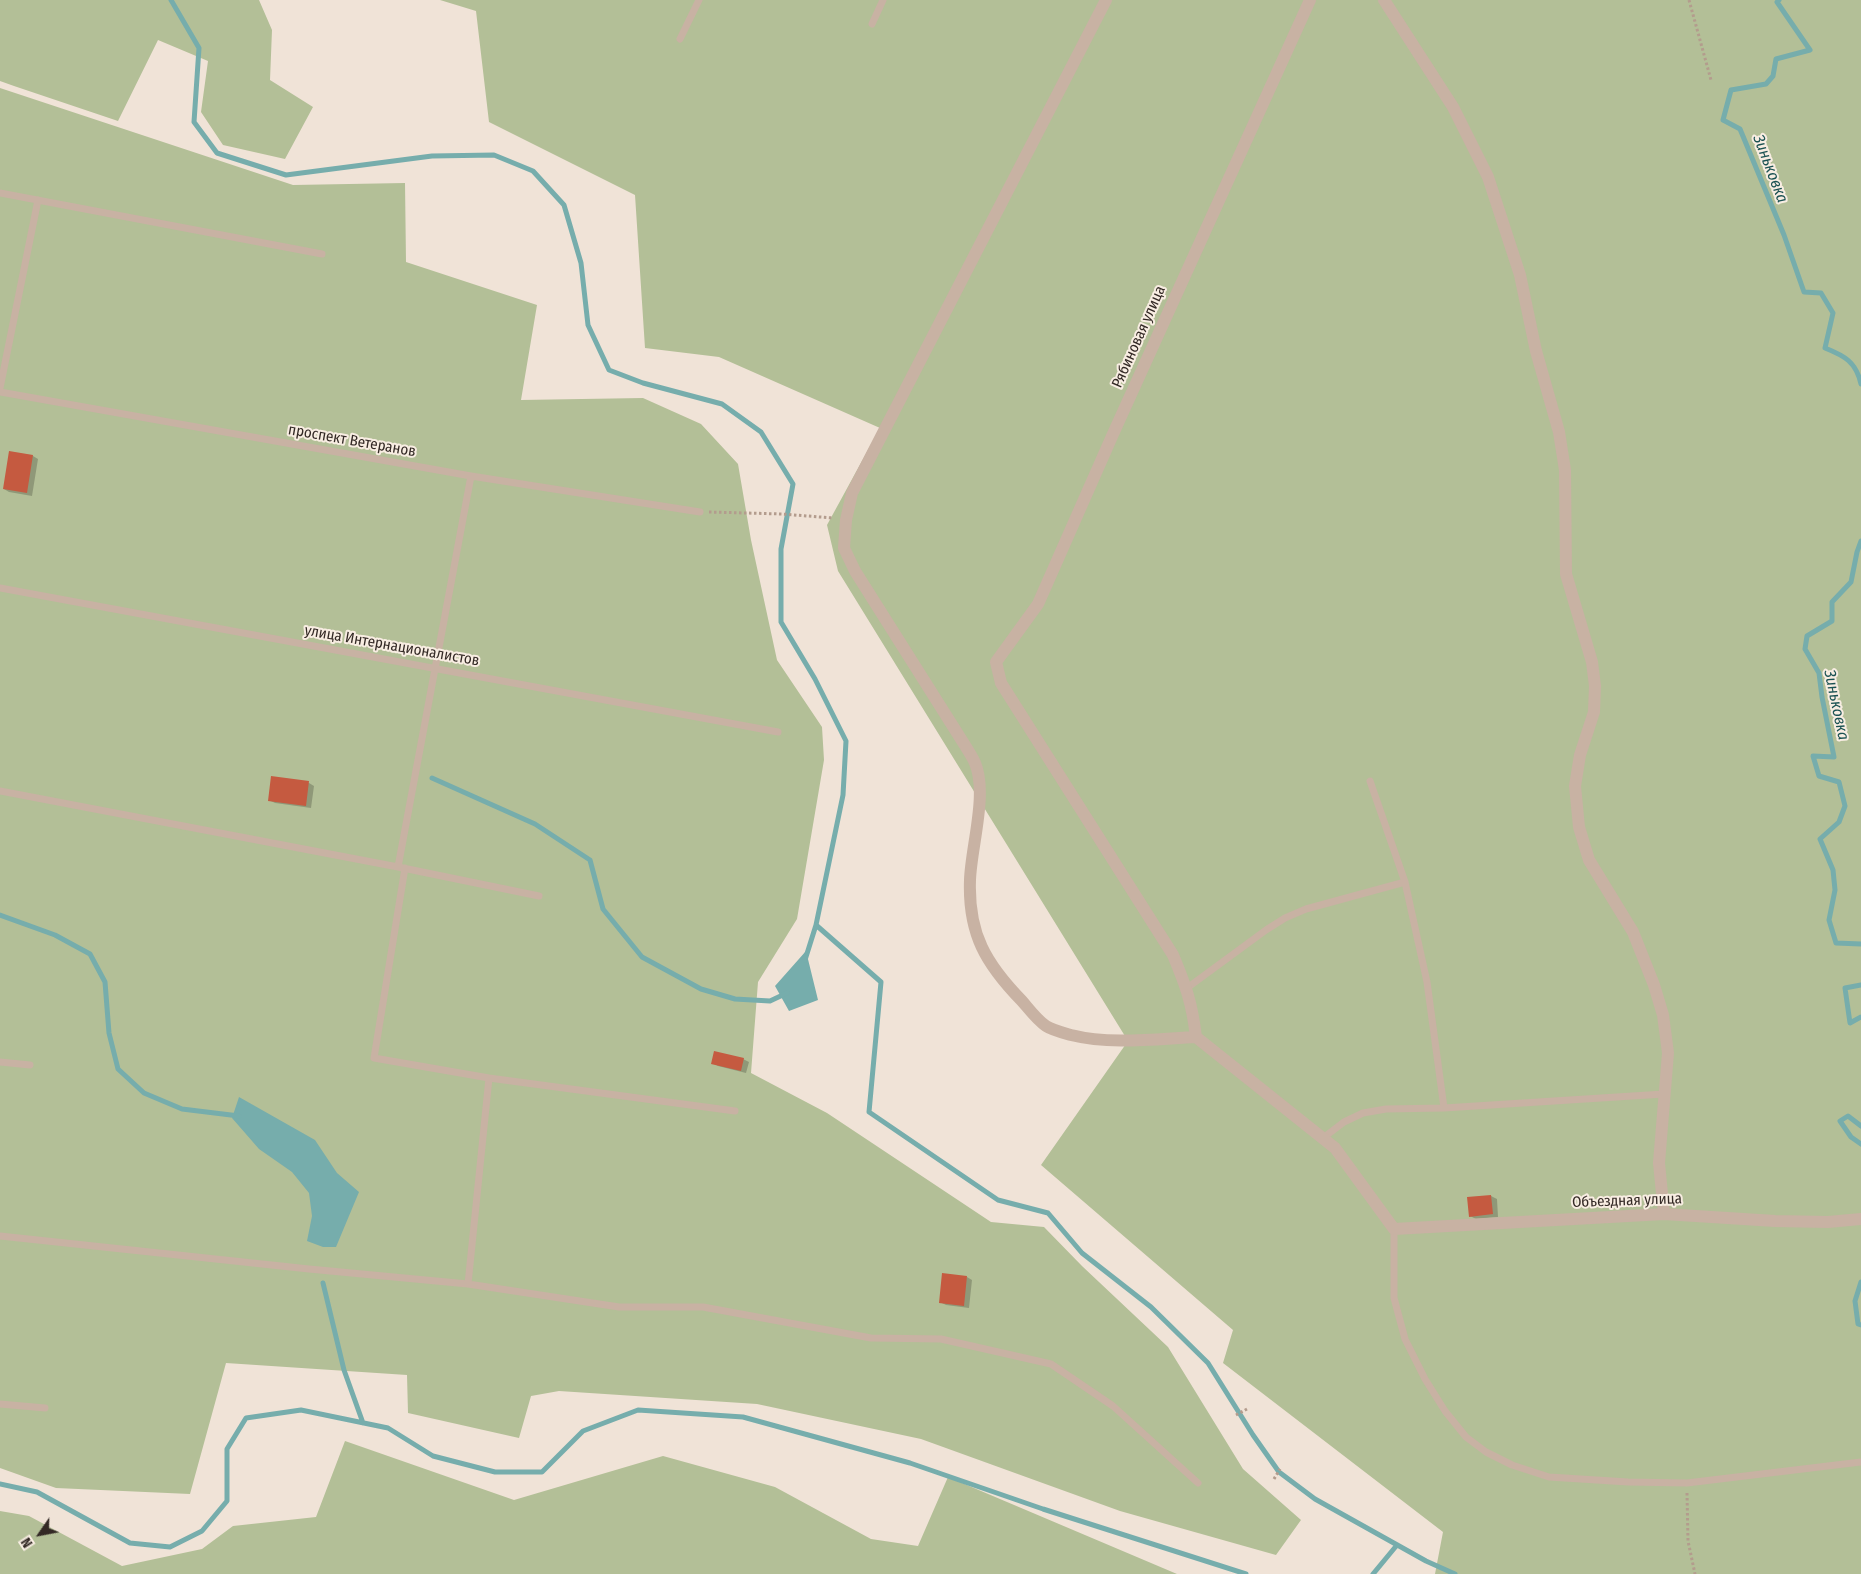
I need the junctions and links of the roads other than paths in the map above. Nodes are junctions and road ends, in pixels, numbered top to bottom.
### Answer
1 (699, 0) edge
2 (884, 0) edge
3 (1106, 0) edge
4 (1310, 0) edge
5 (1384, 0) edge
6 (872, 24) dead end
7 (680, 40) dead end
8 (0, 193) edge
9 (38, 200) junction
10 (322, 254) dead end
11 (0, 390) edge
12 (470, 476) junction
13 (700, 512) road end
14 (0, 588) edge
15 (435, 668) junction
16 (778, 732) dead end
17 (1370, 781) dead end
18 (0, 791) edge
19 (402, 867) junction
20 (1405, 882) junction
21 (539, 896) dead end
22 (1187, 988) junction
23 (1196, 1037) junction
24 (0, 1062) edge
25 (30, 1065) dead end
26 (489, 1078) junction
27 (1664, 1094) junction
28 (1444, 1108) junction
29 (736, 1111) dead end
30 (1323, 1138) junction
31 (1664, 1214) junction
32 (1861, 1219) edge
33 (1394, 1229) junction
34 (0, 1236) edge
35 (468, 1284) junction
36 (0, 1404) edge
37 (45, 1408) dead end
38 (1861, 1462) edge
39 (1198, 1483) dead end

1 - 7 lane
2 - 6 lane
3 - 23 street
4 - 22 street, Рябиновая улица
5 - 27 street
8 - 9 lane
9 - 10 lane
9 - 11 lane
11 - 12 lane, проспект Ветеранов
12 - 13 lane, проспект Ветеранов
12 - 15 lane
14 - 15 lane, улица Интернационалистов
15 - 16 lane, улица Интернационалистов
15 - 19 lane
17 - 20 lane
18 - 19 lane
19 - 21 lane
19 - 26 lane
20 - 22 lane
20 - 28 lane
22 - 23 street
23 - 30 street
24 - 25 lane
26 - 29 lane
26 - 35 lane
27 - 28 lane
27 - 31 street
28 - 30 lane
30 - 33 street
31 - 32 street, Объездная улица
31 - 33 street, Объездная улица
33 - 38 lane
34 - 35 lane
35 - 39 lane
36 - 37 lane

